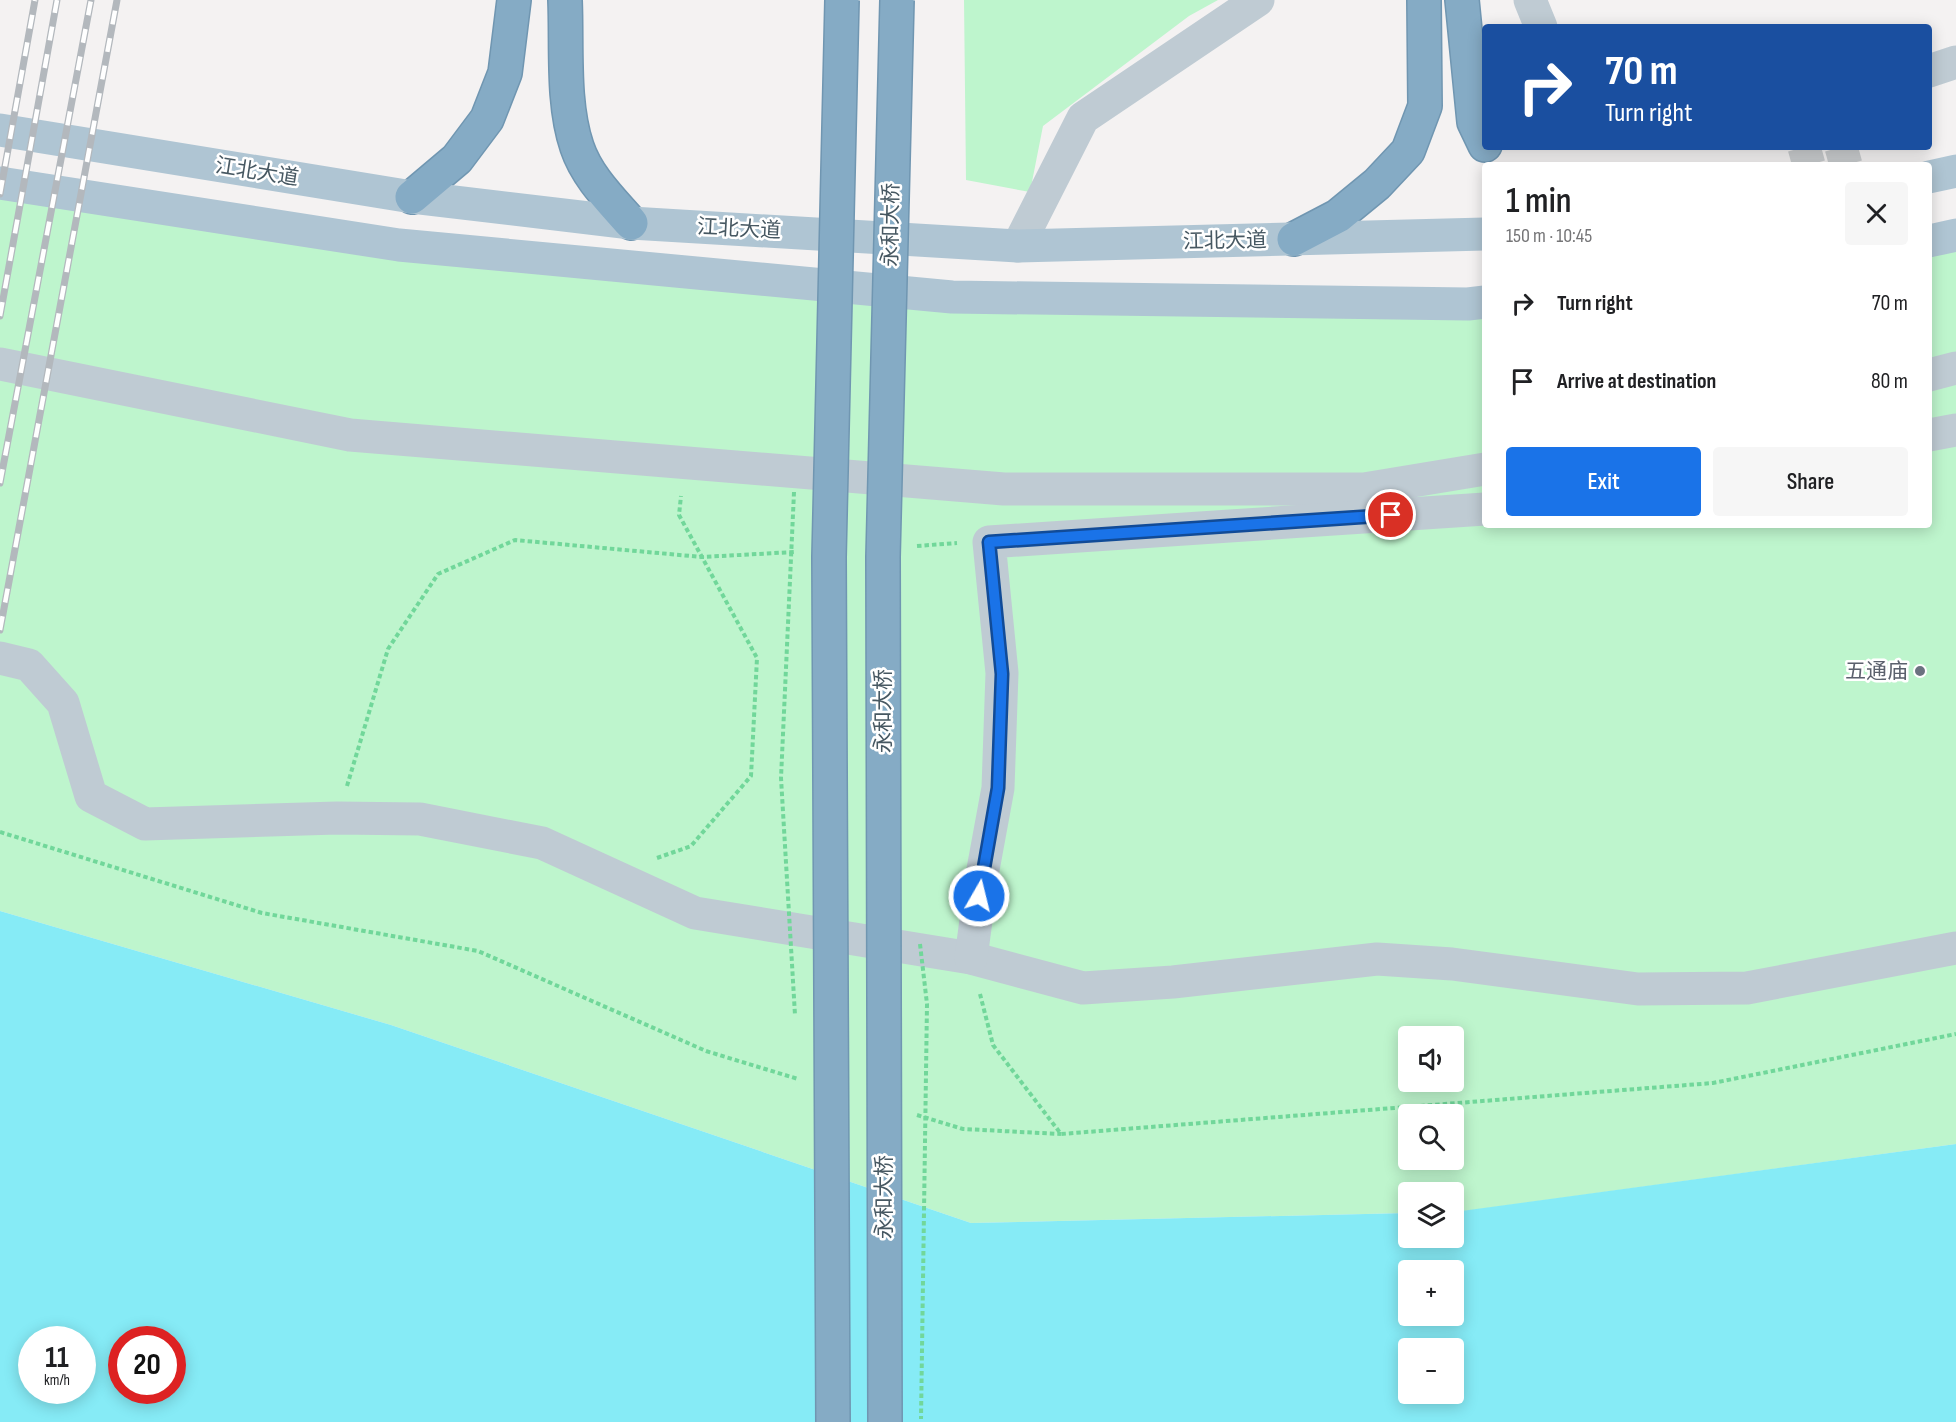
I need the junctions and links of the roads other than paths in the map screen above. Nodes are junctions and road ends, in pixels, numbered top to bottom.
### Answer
1 (514, 0) edge
2 (565, 0) edge
3 (842, 0) edge
4 (897, 0) edge
5 (1258, 0) edge
6 (1424, 0) edge
7 (1462, 0) edge
8 (1530, 0) edge
9 (1540, 24) edge
10 (1956, 62) edge
11 (1932, 69) edge
12 (0, 130) edge
13 (1482, 138) edge
14 (1956, 171) edge
15 (1932, 176) edge
16 (0, 183) edge
17 (412, 198) junction
18 (631, 223) junction
19 (1482, 234) edge
20 (1956, 235) edge
21 (1294, 239) junction
22 (1932, 240) edge
23 (1018, 246) junction
24 (1482, 302) edge
25 (0, 364) edge
26 (1956, 368) edge
27 (1932, 374) edge
28 (1956, 430) edge
29 (1932, 434) edge
30 (1482, 470) edge
31 (1482, 509) edge
32 (0, 658) edge
33 (1956, 948) edge
34 (971, 958) junction
35 (833, 1422) edge
36 (885, 1422) edge

1 - 17 highway
2 - 18 highway
3 - 35 highway, bridge
4 - 36 highway, 永和大桥, bridge
5 - 23 street
6 - 21 highway
7 - 13 highway
8 - 9 street
10 - 11 street
12 - 17 main road, 江北大道
14 - 15 main road
16 - 24 main road
17 - 18 main road, 江北大道
18 - 23 main road, 江北大道
19 - 21 main road, 江北大道
20 - 22 main road
21 - 23 main road, 江北大道
25 - 30 street
26 - 27 street
28 - 29 street
31 - 34 street
32 - 34 street
33 - 34 street

